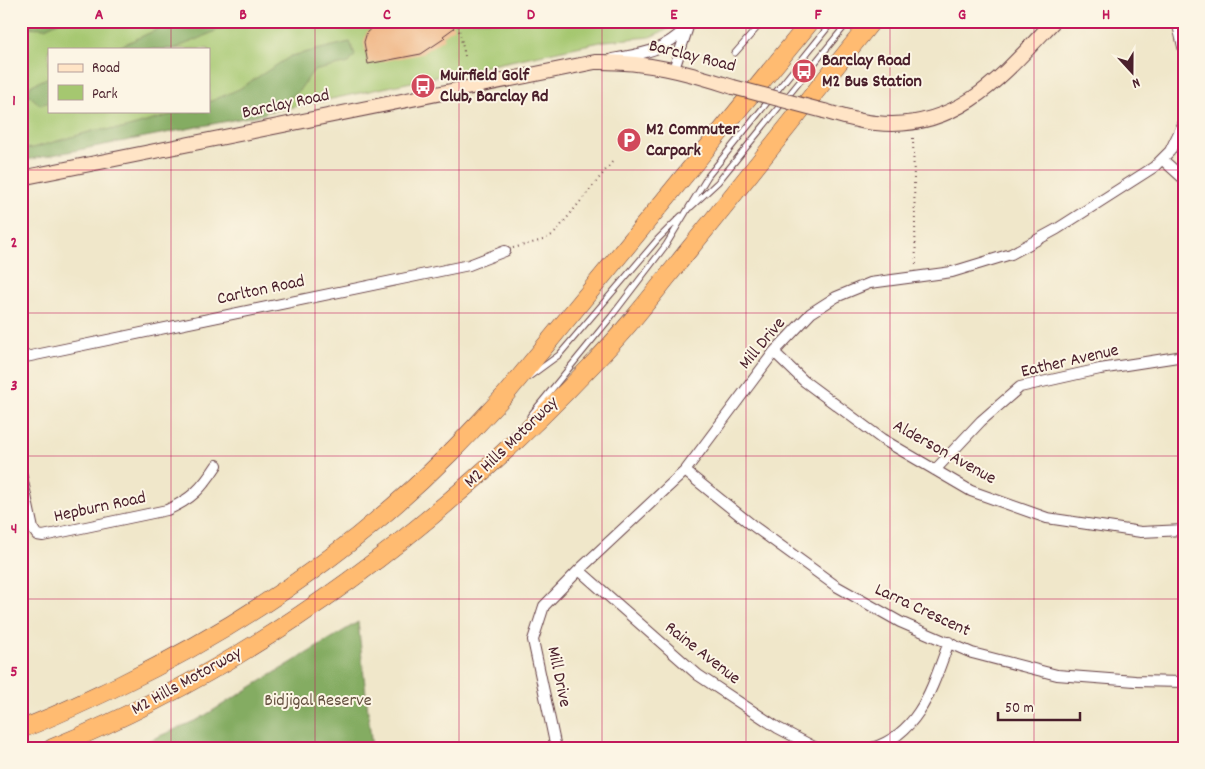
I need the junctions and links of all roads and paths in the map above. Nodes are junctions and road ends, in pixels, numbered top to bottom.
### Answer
1 (392, 21) edge
2 (457, 21) edge
3 (490, 21) edge
4 (501, 21) edge
5 (763, 21) edge
6 (811, 21) edge
7 (833, 21) edge
8 (849, 21) edge
9 (872, 21) edge
10 (1054, 21) edge
11 (1177, 21) edge
12 (689, 24) edge
13 (362, 27) dead end
14 (1184, 51) edge
15 (735, 53) dead end
16 (465, 56) dead end
17 (595, 62) junction
18 (674, 70) junction
19 (1183, 125) edge
20 (913, 138) dead end
21 (1184, 150) edge
22 (1163, 160) junction
23 (613, 161) dead end
24 (21, 178) edge
25 (1184, 179) edge
26 (687, 211) junction
27 (505, 251) joint
28 (917, 277) junction
29 (774, 352) junction
30 (1184, 356) edge
31 (21, 358) edge
32 (505, 395) junction
33 (216, 465) dead end
34 (935, 470) junction
35 (685, 471) junction
36 (21, 472) edge
37 (481, 474) junction
38 (26, 520) edge
39 (1184, 530) edge
40 (579, 570) junction
41 (949, 642) junction
42 (1184, 682) edge
43 (21, 729) edge
44 (874, 747) edge
45 (52, 748) edge
46 (556, 748) edge
47 (816, 748) edge

1 - 13 path
2 - 16 path
3 - 4 path
5 - 15 lane
6 - 32 highway, M2 Hills Motorway
7 - 26 lane
8 - 26 lane
9 - 37 highway, M2 Hills Motorway
10 - 18 main road, Barclay Road, bridge
11 - 14 street
12 - 17 street
12 - 18 street
17 - 18 main road, Barclay Road
17 - 24 main road, Barclay Road
19 - 21 street
19 - 22 street, Mill Drive
20 - 28 path
22 - 25 street
22 - 28 street, Mill Drive
23 - 27 path
26 - 32 lane
26 - 37 lane
27 - 31 street, Carlton Road
28 - 29 street, Mill Drive
29 - 34 street, Alderson Avenue
29 - 35 street, Mill Drive
30 - 34 street, Eather Avenue
32 - 43 highway, M2 Hills Motorway
33 - 38 street, Hepburn Road
34 - 39 street, Alderson Avenue
35 - 40 street, Mill Drive
35 - 41 street, Larra Crescent
36 - 38 street, Hepburn Road
37 - 45 highway, M2 Hills Motorway
40 - 46 street, Mill Drive
40 - 47 street, Raine Avenue
41 - 42 street, Larra Crescent
41 - 44 street

